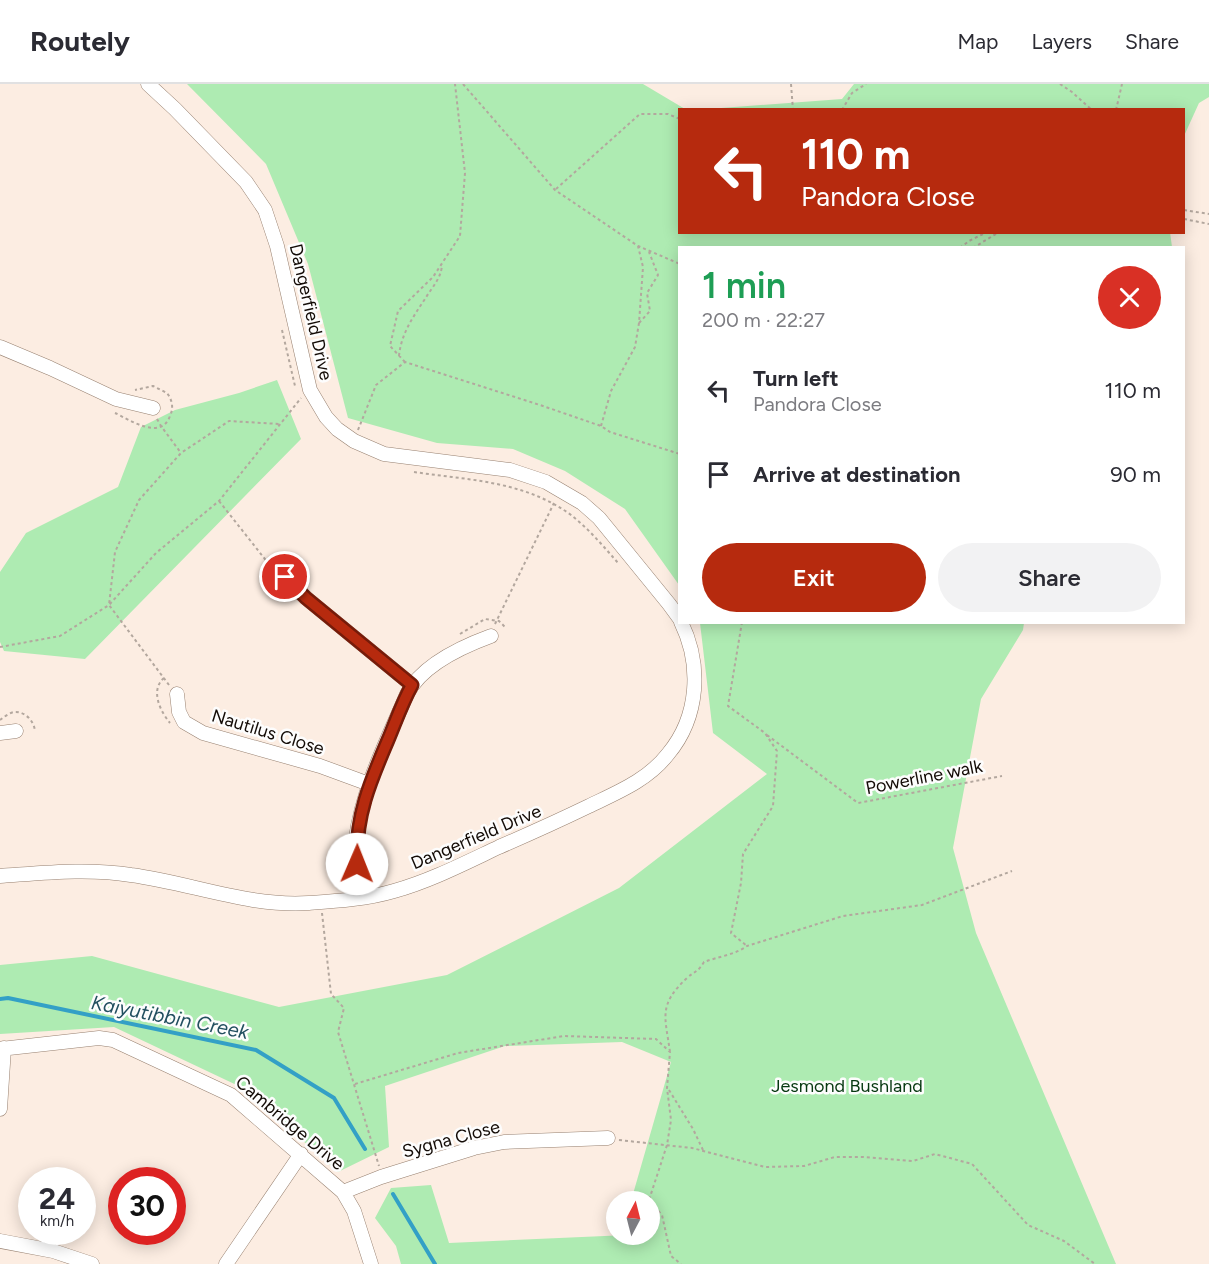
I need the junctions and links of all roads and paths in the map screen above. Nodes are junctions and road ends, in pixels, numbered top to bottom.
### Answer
1 (148, 84) edge
2 (455, 84) edge
3 (463, 84) edge
4 (791, 84) edge
5 (866, 84) edge
6 (1060, 84) edge
7 (1122, 84) edge
8 (793, 108) edge
9 (843, 108) edge
10 (1090, 108) edge
11 (1116, 108) edge
12 (678, 117) edge
13 (555, 190) junction
14 (1185, 210) edge
15 (1209, 214) edge
16 (1185, 219) edge
17 (1209, 224) edge
18 (982, 234) edge
19 (996, 234) edge
20 (638, 246) junction
21 (962, 246) edge
22 (976, 246) edge
23 (649, 252) junction
24 (442, 262) junction
25 (678, 263) edge
26 (280, 321) dead end
27 (639, 323) junction
28 (0, 347) edge
29 (399, 356) junction
30 (405, 362) junction
31 (302, 395) junction
32 (153, 408) joint
33 (603, 421) junction
34 (280, 424) junction
35 (601, 426) junction
36 (610, 432) junction
37 (354, 441) junction
38 (182, 453) junction
39 (678, 453) edge
40 (408, 471) dead end
41 (563, 491) junction
42 (219, 501) junction
43 (554, 504) junction
44 (272, 568) dead end
45 (623, 569) dead end
46 (285, 577) dead end
47 (109, 605) junction
48 (497, 618) dead end
49 (678, 618) edge
50 (681, 624) edge
51 (742, 624) edge
52 (490, 636) dead end
53 (0, 646) edge
54 (164, 678) junction
55 (412, 685) junction
56 (177, 694) joint
57 (0, 720) edge
58 (171, 726) dead end
59 (16, 731) dead end
60 (35, 731) dead end
61 (0, 733) edge
62 (765, 733) junction
63 (1002, 776) dead end
64 (369, 784) junction
65 (1012, 871) dead end
66 (0, 876) edge
67 (358, 898) junction
68 (321, 902) junction
69 (747, 946) junction
70 (2, 1049) edge
71 (670, 1052) junction
72 (355, 1084) junction
73 (667, 1088) junction
74 (0, 1109) edge
75 (608, 1138) joint
76 (667, 1145) junction
77 (704, 1151) junction
78 (301, 1154) junction
79 (381, 1177) junction
80 (343, 1192) junction
81 (0, 1241) edge
82 (92, 1264) edge
83 (226, 1264) edge
84 (371, 1264) edge
85 (681, 1264) edge
86 (1095, 1264) edge

1 - 31 street, Dangerfield Drive
2 - 24 path
3 - 13 path
4 - 8 path
5 - 9 path
6 - 10 path
7 - 11 path
12 - 13 path
13 - 20 path
14 - 15 path
16 - 17 path
18 - 21 path
19 - 22 path
20 - 23 path
20 - 27 path
23 - 25 path
23 - 27 path
24 - 29 path
24 - 29 path
26 - 31 path
27 - 33 path
28 - 32 street
29 - 30 path
30 - 35 path
30 - 37 path
31 - 34 path
31 - 37 street, Dangerfield Drive
32 - 38 path
33 - 35 path
33 - 36 path
34 - 38 path
34 - 42 path
35 - 36 path
36 - 39 path
37 - 41 street, Dangerfield Drive
38 - 47 path
40 - 43 path
41 - 43 path
41 - 49 street, Dangerfield Drive
42 - 44 path
42 - 47 path
43 - 45 path
43 - 48 path
46 - 55 street
47 - 53 path
47 - 54 path
50 - 67 street, Dangerfield Drive
51 - 62 path, Powerline walk
52 - 55 street
54 - 56 path
54 - 58 path
55 - 64 street
56 - 64 street, Nautilus Close
57 - 60 path
59 - 61 street
62 - 63 path, Powerline walk
62 - 69 path
64 - 67 street
65 - 69 path
66 - 68 street, Dangerfield Drive
67 - 68 street, Dangerfield Drive
68 - 72 path
69 - 71 path
70 - 74 street
70 - 78 street, Cambridge Drive
71 - 72 path
71 - 73 path
72 - 79 path
73 - 76 path
73 - 77 path
75 - 76 path
75 - 79 street, Sygna Close
76 - 77 path
76 - 85 path
77 - 86 path
78 - 80 street, Cambridge Drive
78 - 83 street
79 - 80 street, Sygna Close
80 - 84 street, Cambridge Drive
81 - 82 street

